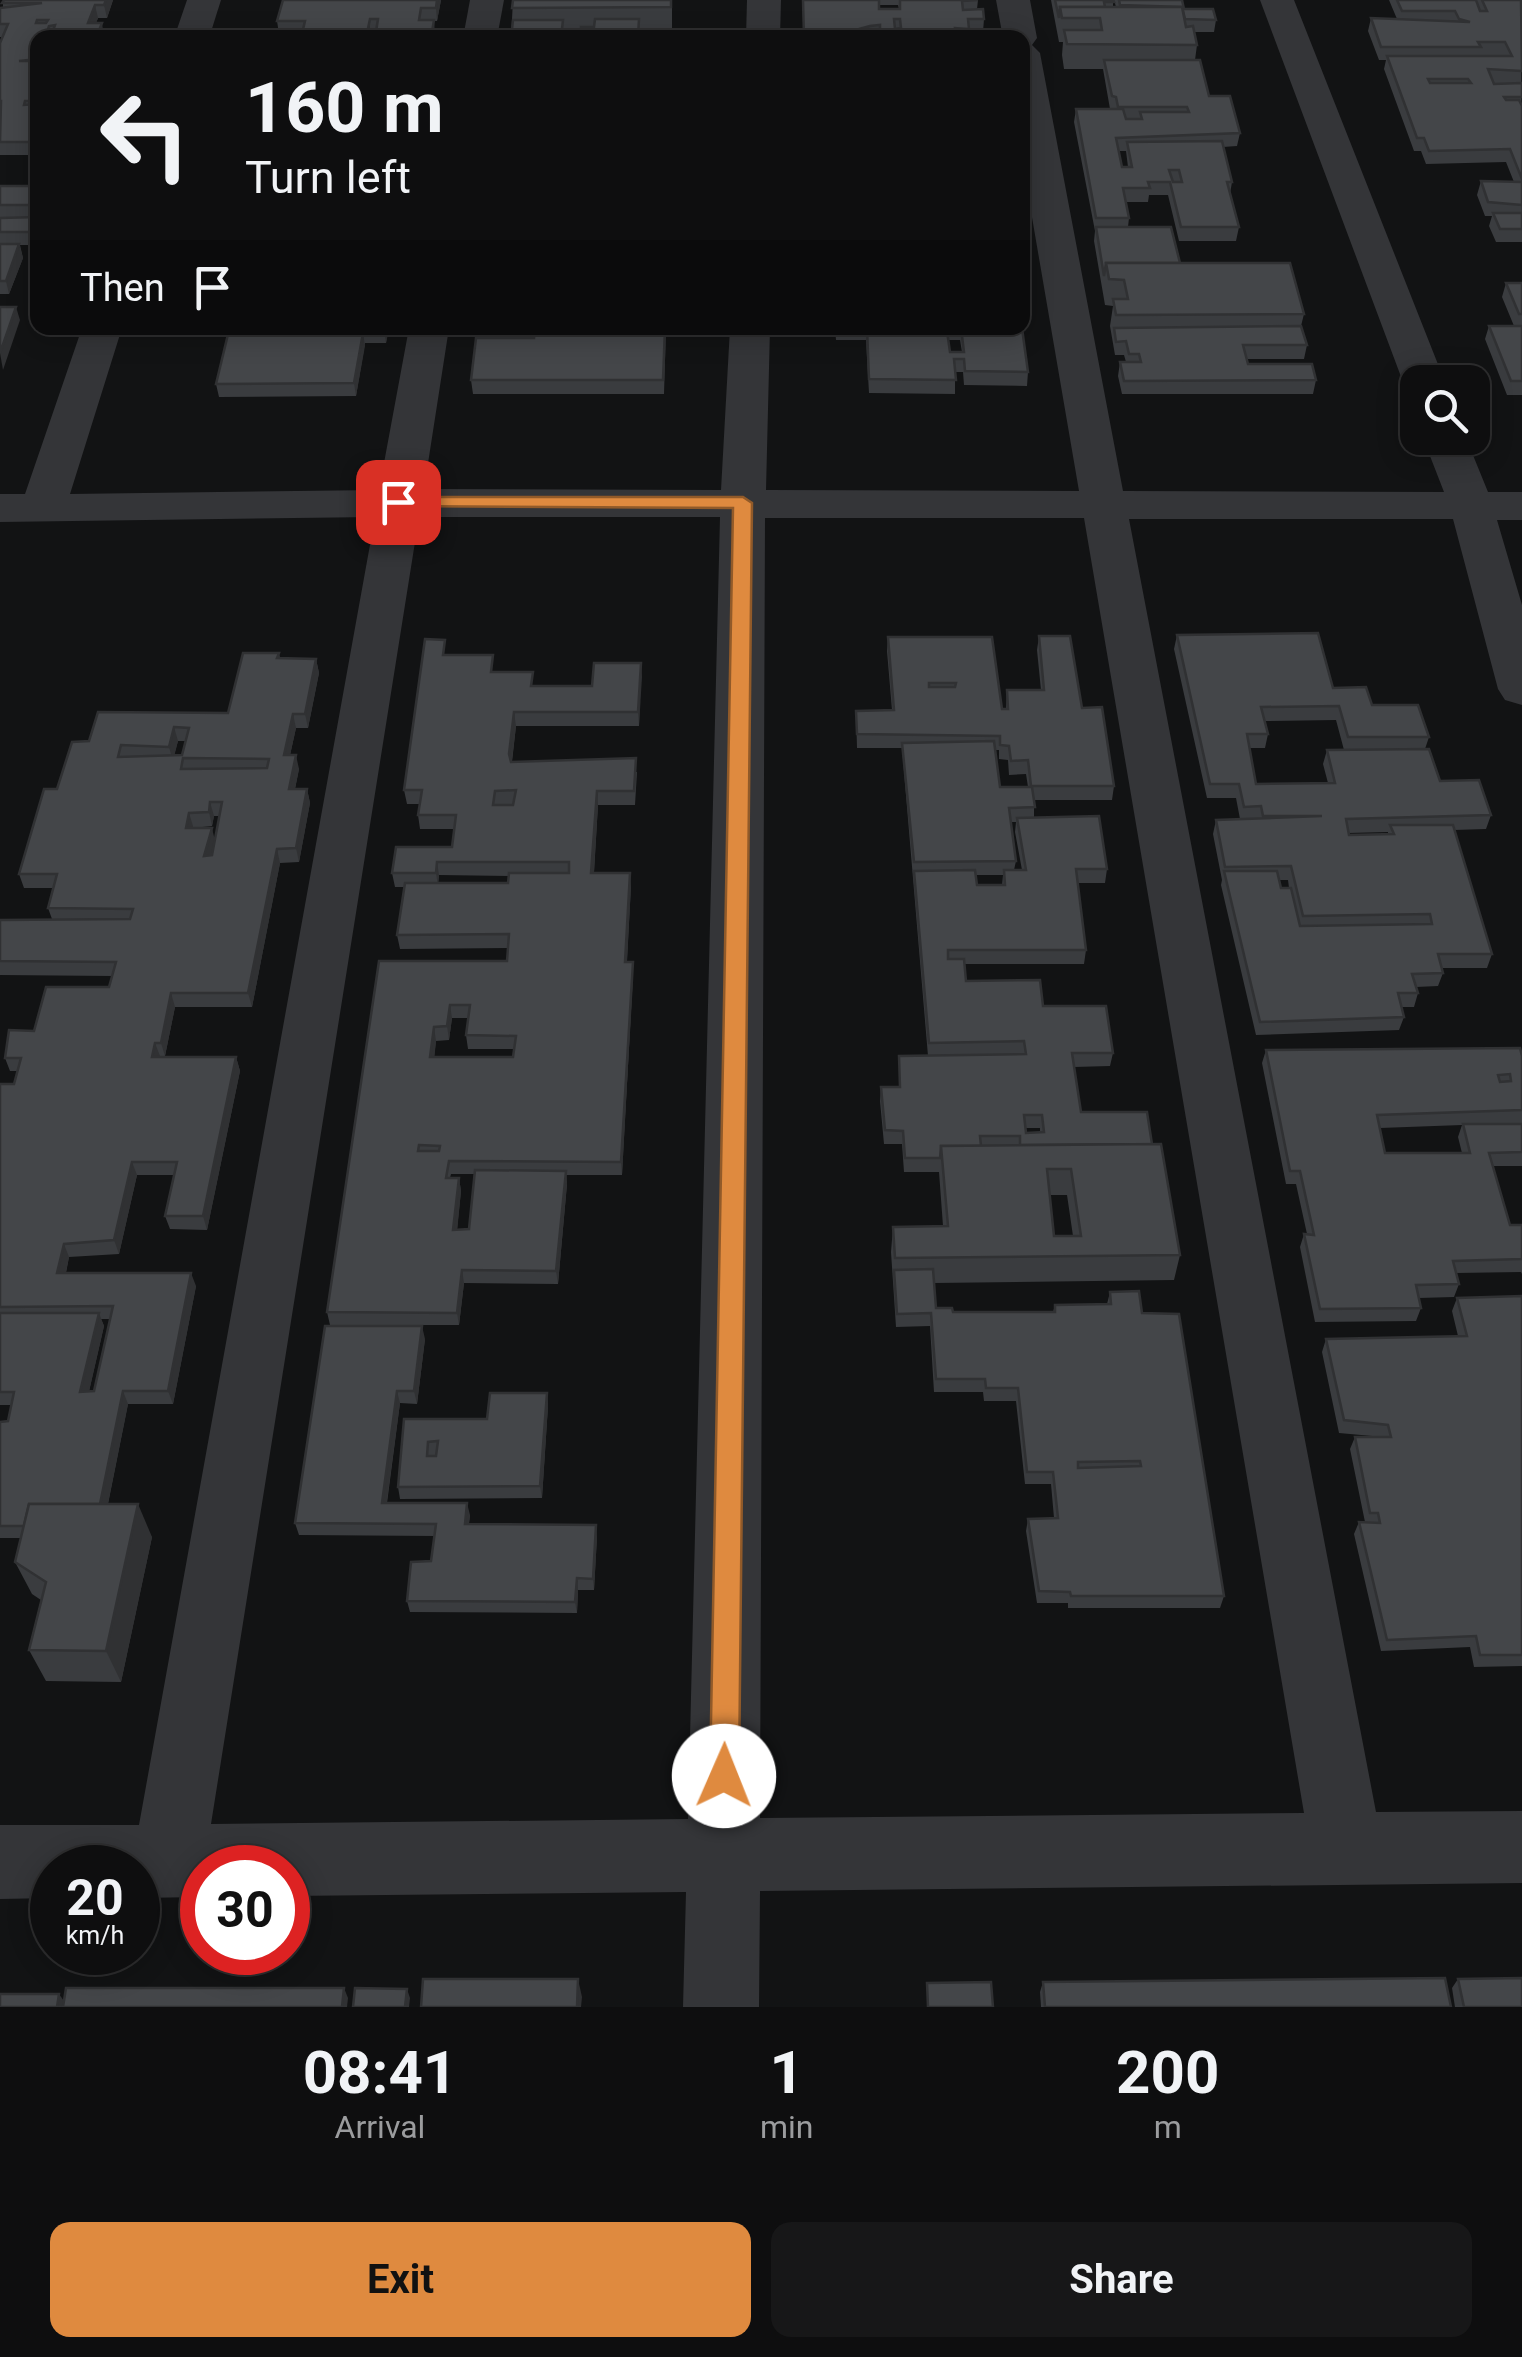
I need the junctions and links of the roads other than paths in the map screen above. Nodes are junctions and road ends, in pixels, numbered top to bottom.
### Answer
1 (204, 0) edge
2 (487, 0) edge
3 (764, 0) edge
4 (1013, 0) edge
5 (1277, 0) edge
6 (194, 30) edge
7 (481, 30) edge
8 (763, 30) edge
9 (1019, 30) edge
10 (1030, 96) edge
11 (99, 335) edge
12 (428, 335) edge
13 (750, 335) edge
14 (1417, 365) edge
15 (1452, 455) edge
16 (398, 502) junction
17 (743, 503) junction
18 (1106, 503) junction
19 (1471, 506) junction
20 (1522, 506) edge
21 (22, 508) edge
22 (1522, 689) edge
23 (1522, 1847) edge
24 (1346, 1849) junction
25 (723, 1855) junction
26 (169, 1861) junction
27 (0, 1862) edge
28 (722, 2007) edge

1 - 6 street
2 - 7 street
3 - 8 street
4 - 9 street
5 - 14 street
10 - 18 street
11 - 21 street
12 - 16 street
13 - 17 street
15 - 19 street
16 - 17 street
16 - 21 street
16 - 26 street
17 - 18 street
17 - 25 street
18 - 19 street
18 - 24 street
19 - 20 street
19 - 22 street
23 - 24 street
24 - 25 street
25 - 26 street
25 - 28 street
26 - 27 street

